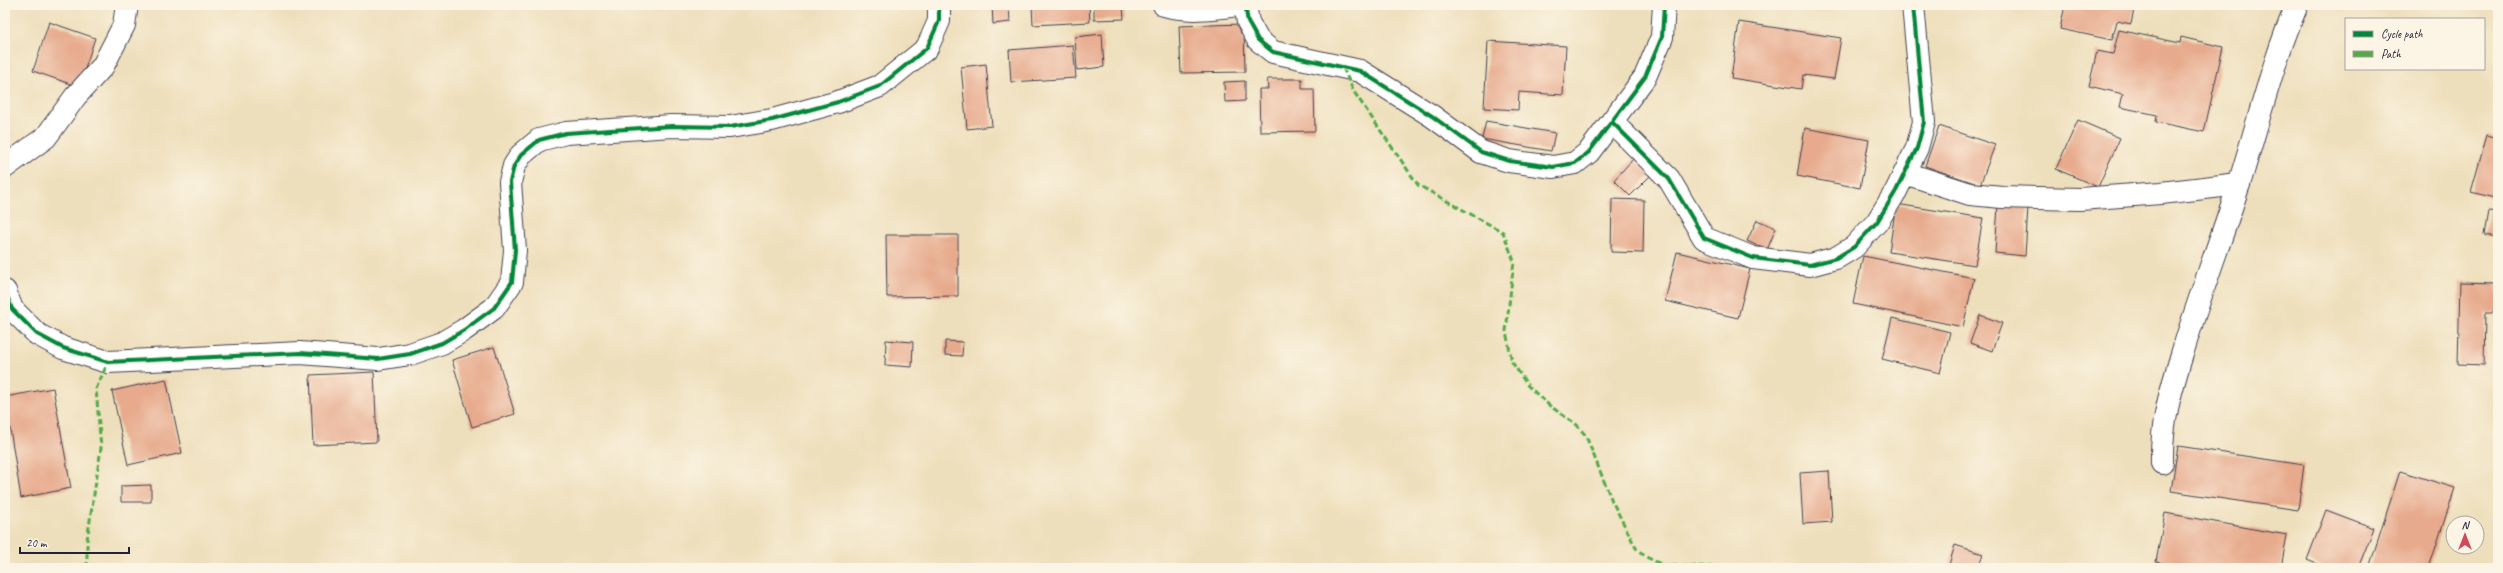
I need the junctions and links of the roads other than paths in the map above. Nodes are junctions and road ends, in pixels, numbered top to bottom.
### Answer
1 (127, 5) edge
2 (939, 5) edge
3 (1164, 5) edge
4 (1239, 5) edge
5 (1246, 5) edge
6 (1664, 5) edge
7 (1913, 5) edge
8 (2289, 7) edge
9 (1612, 122) junction
10 (5, 167) edge
11 (1905, 173) junction
12 (2239, 184) junction
13 (5, 291) edge
14 (2162, 463) dead end

1 - 10 street
2 - 13 street
3 - 4 street
5 - 9 street
6 - 9 street
7 - 11 street
8 - 12 street
9 - 11 street
11 - 12 street
12 - 14 street

